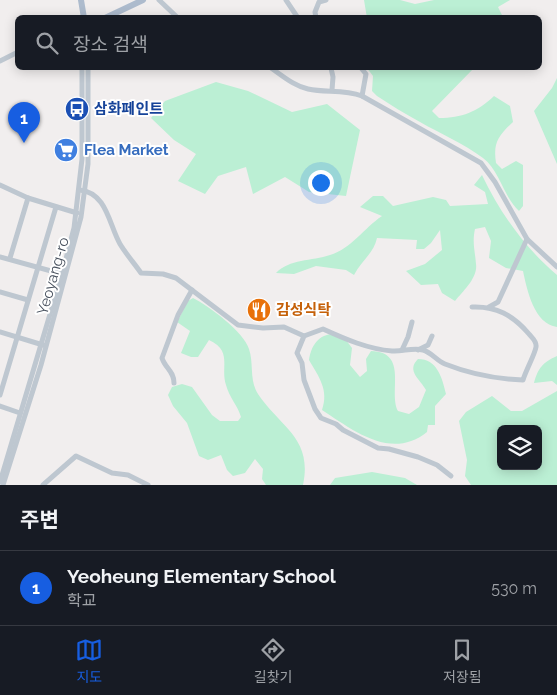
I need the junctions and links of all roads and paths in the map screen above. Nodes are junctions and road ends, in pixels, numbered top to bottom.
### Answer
1 (81, 0) edge
2 (143, 0) edge
3 (159, 0) edge
4 (286, 0) edge
5 (326, 0) edge
6 (84, 15) edge
7 (111, 15) edge
8 (175, 15) edge
9 (296, 15) edge
10 (316, 15) edge
11 (15, 54) edge
12 (0, 61) edge
13 (82, 70) edge
14 (88, 70) edge
15 (275, 70) edge
16 (331, 70) edge
17 (363, 70) edge
18 (332, 90) junction
19 (362, 96) junction
20 (0, 186) edge
21 (83, 190) junction
22 (28, 198) junction
23 (56, 207) junction
24 (77, 213) junction
25 (527, 239) junction
26 (0, 257) edge
27 (10, 258) junction
28 (38, 268) junction
29 (557, 268) edge
30 (62, 274) junction
31 (192, 290) junction
32 (0, 292) edge
33 (28, 300) junction
34 (472, 307) dead end
35 (489, 307) junction
36 (412, 322) dead end
37 (0, 332) edge
38 (304, 336) junction
39 (432, 336) dead end
40 (17, 338) junction
41 (44, 345) junction
42 (402, 350) junction
43 (418, 350) junction
44 (0, 371) edge
45 (6, 373) junction
46 (174, 383) dead end
47 (0, 395) edge
48 (0, 406) edge
49 (20, 413) junction
50 (2, 469) edge
51 (451, 476) dead end
52 (0, 482) edge
53 (3, 485) edge
54 (43, 485) edge
55 (148, 485) edge

1 - 6 main road
2 - 7 main road
3 - 8 street
4 - 9 street
5 - 10 street
11 - 12 street
13 - 21 street, Yeoyang-ro
14 - 21 street, Yeoyang-ro
15 - 18 street
16 - 18 street
17 - 19 street
18 - 19 street
19 - 25 street
20 - 22 street
21 - 24 street, Yeoyang-ro
21 - 31 street
21 - 41 street, Yeoyang-ro
22 - 23 street
22 - 27 street
23 - 24 street
23 - 28 street
24 - 30 street, Yeoyang-ro
25 - 29 street
25 - 35 street
26 - 27 street
27 - 28 street
28 - 30 street
28 - 33 street
30 - 41 street, Yeoyang-ro
31 - 38 street
31 - 46 street
32 - 33 street
33 - 40 street
34 - 35 street
35 - 43 street
36 - 42 street
37 - 40 street
38 - 42 street
38 - 51 street
39 - 43 street
40 - 41 street
40 - 45 street
41 - 49 street, Yeoyang-ro
41 - 53 street, Yeoyang-ro
42 - 43 street
44 - 45 street
45 - 47 street
48 - 49 street
49 - 50 street, Yeoyang-ro
50 - 52 street, Yeoyang-ro
54 - 55 street

